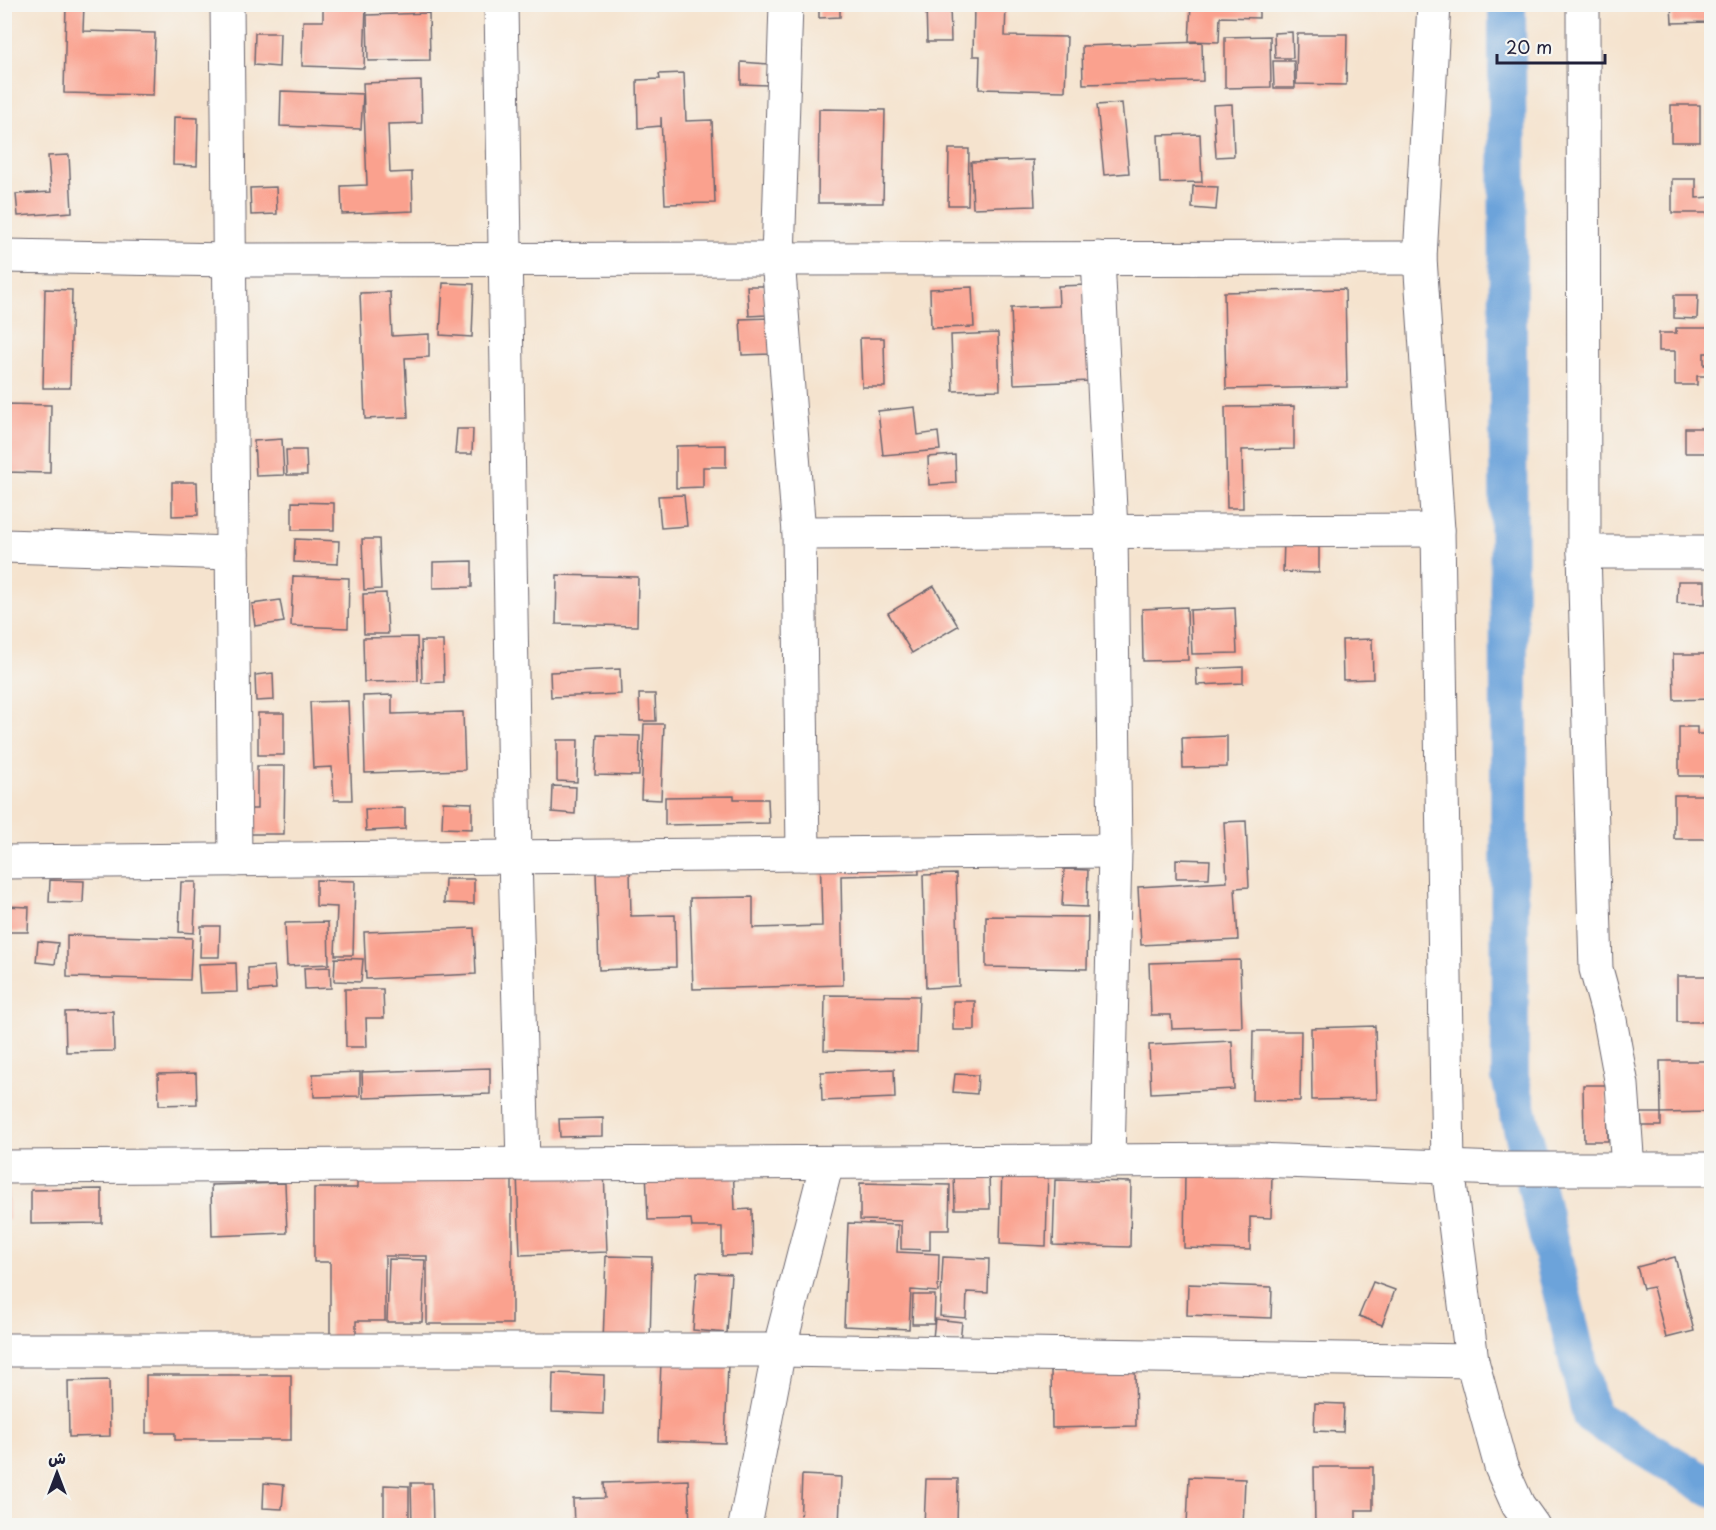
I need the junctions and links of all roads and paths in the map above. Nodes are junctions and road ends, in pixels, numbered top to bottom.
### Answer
1 (227, 4) edge
2 (501, 4) edge
3 (786, 4) edge
4 (1434, 4) edge
5 (1583, 4) edge
6 (4, 256) edge
7 (1098, 258) junction
8 (1420, 258) junction
9 (778, 259) junction
10 (230, 260) junction
11 (505, 260) junction
12 (1438, 530) junction
13 (1111, 531) junction
14 (799, 533) junction
15 (4, 546) edge
16 (1584, 552) junction
17 (1712, 552) edge
18 (232, 554) junction
19 (1115, 851) junction
20 (803, 854) junction
21 (515, 857) junction
22 (235, 860) junction
23 (4, 862) edge
24 (1108, 1161) junction
25 (827, 1163) junction
26 (523, 1164) junction
27 (4, 1167) edge
28 (1448, 1167) junction
29 (1628, 1169) junction
30 (1712, 1169) edge
31 (4, 1350) edge
32 (780, 1350) junction
33 (1472, 1361) junction
34 (745, 1526) edge
35 (1533, 1526) edge

1 - 10 street
2 - 11 street
3 - 9 street
4 - 8 street
5 - 16 street
6 - 10 street
7 - 8 street
7 - 9 street
7 - 13 street
8 - 12 street
9 - 11 street
9 - 14 street
10 - 11 street
10 - 18 street
11 - 21 street
12 - 13 street
12 - 28 street
13 - 14 street
13 - 19 street
14 - 20 street
15 - 18 street
16 - 17 street
16 - 29 street
18 - 22 street
19 - 20 street
19 - 24 street
20 - 21 street
21 - 22 street
21 - 26 street
22 - 23 street
24 - 25 street
24 - 28 street
25 - 26 street
25 - 32 street
26 - 27 street
28 - 29 street
28 - 33 street
29 - 30 street
31 - 32 street
32 - 33 street
32 - 34 street
33 - 35 street

